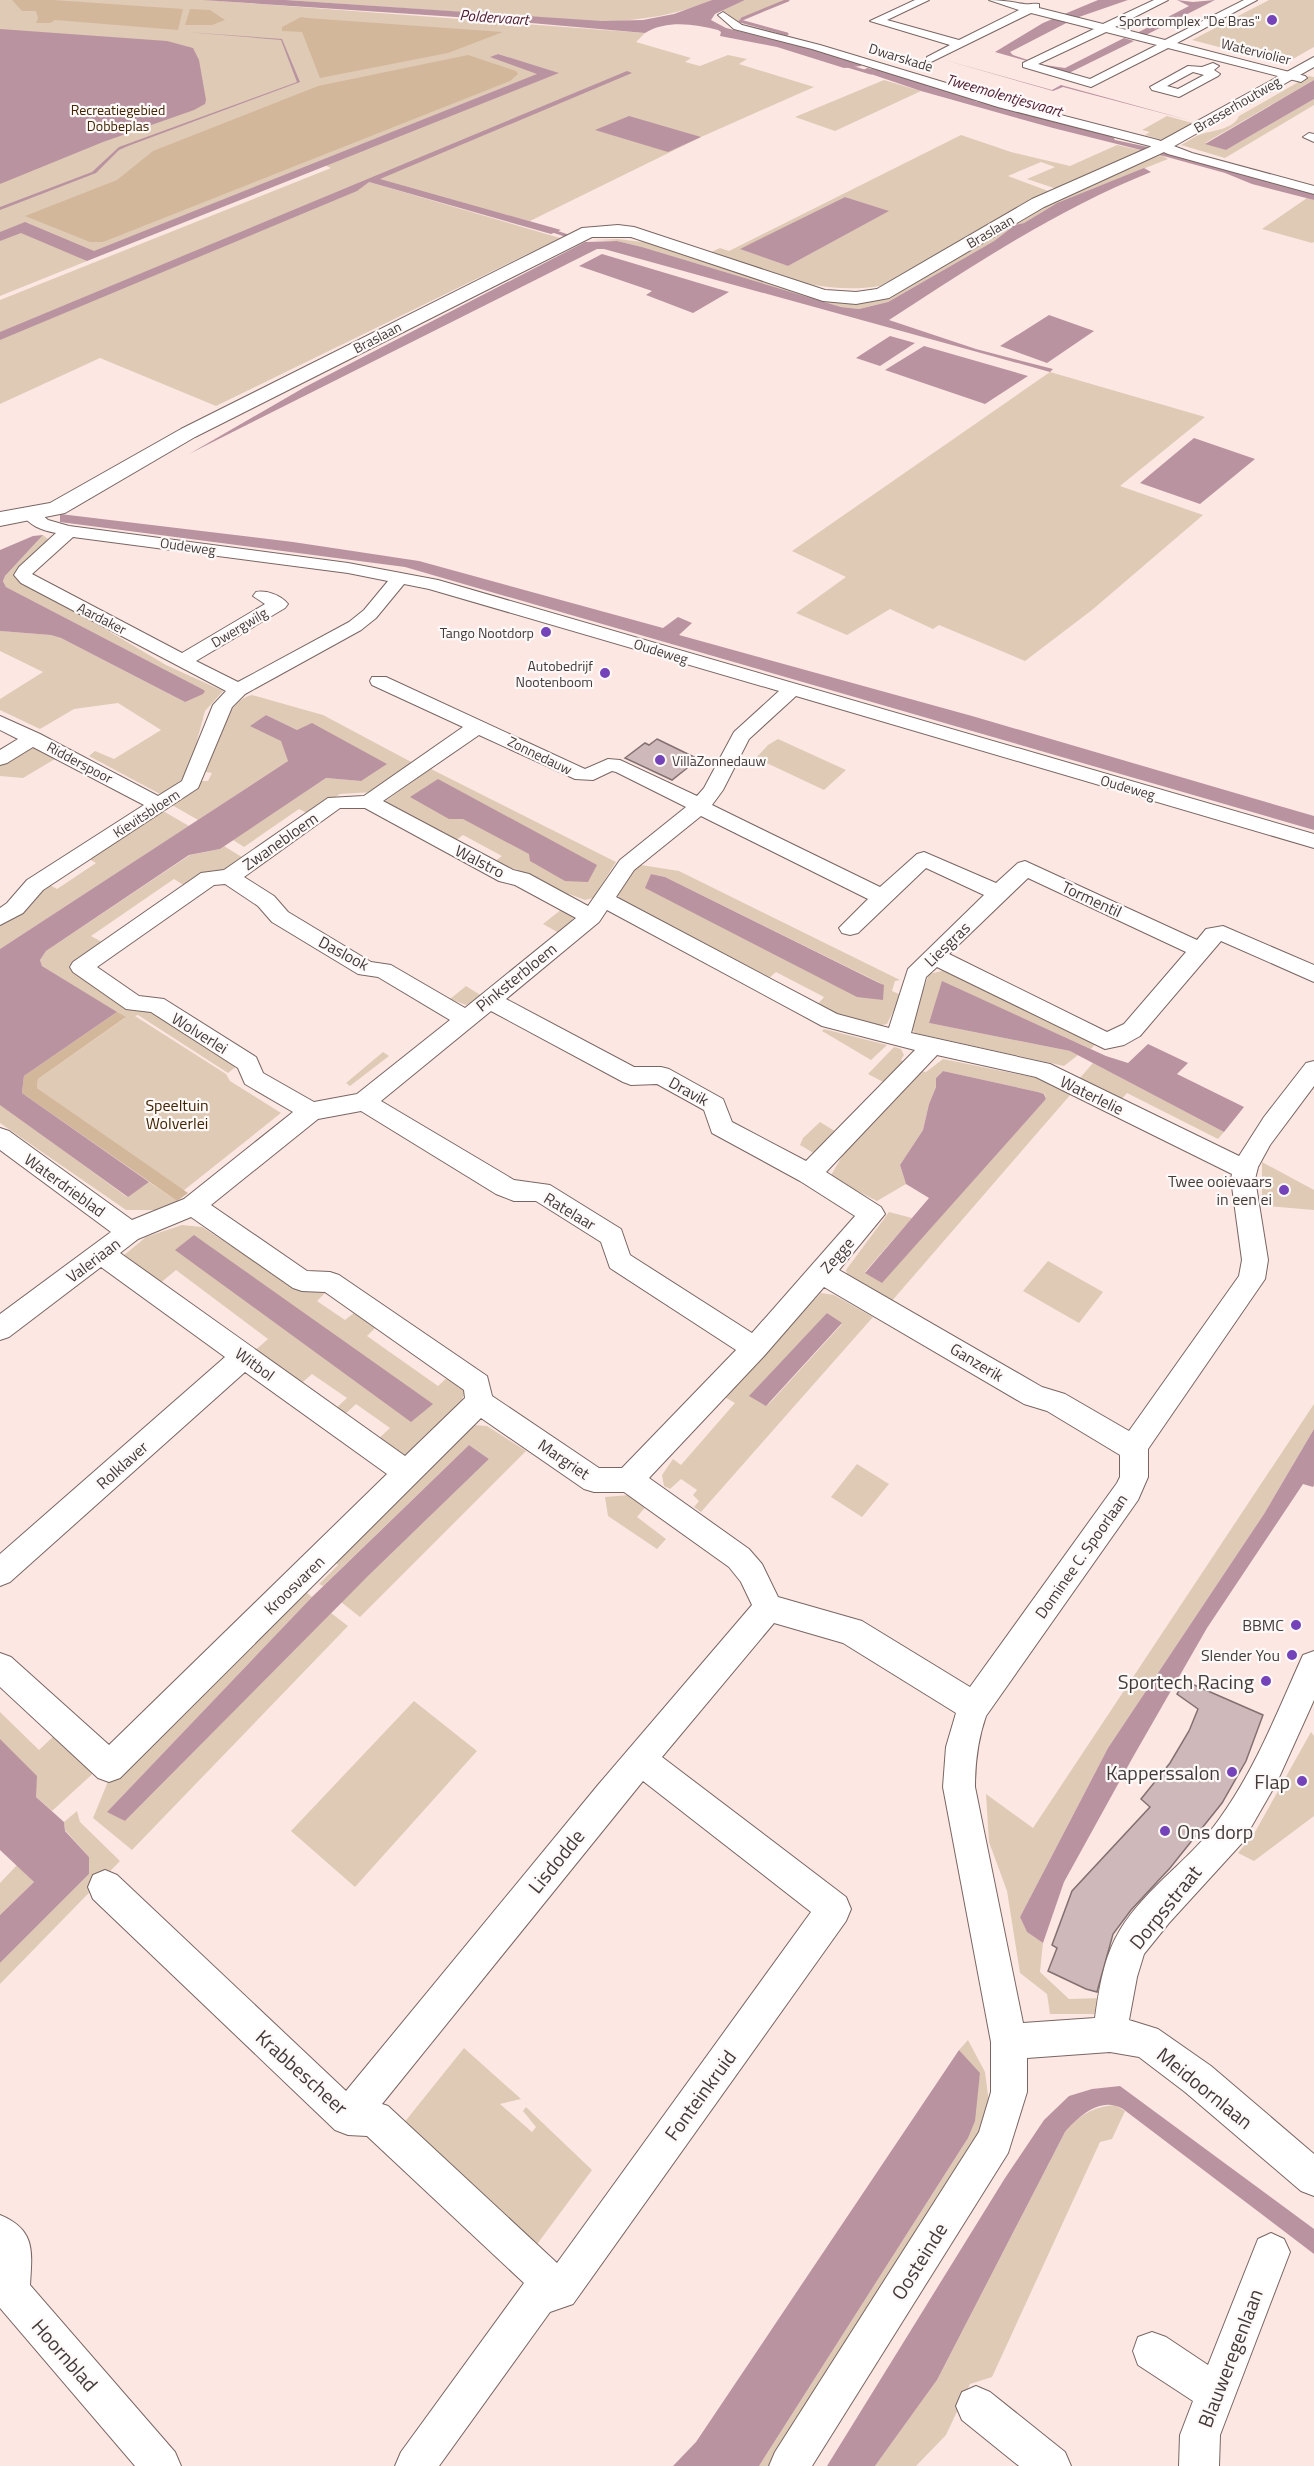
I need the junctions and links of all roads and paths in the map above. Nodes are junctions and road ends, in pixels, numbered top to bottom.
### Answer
1 (924, 0) edge
2 (994, 0) edge
3 (1045, 0) edge
4 (1163, 0) edge
5 (1252, 0) edge
6 (1029, 9) junction
7 (723, 15) dead end
8 (1104, 28) junction
9 (961, 44) junction
10 (1168, 44) junction
11 (931, 59) dead end
12 (1314, 61) edge
13 (1301, 75) edge
14 (1163, 150) junction
15 (1314, 190) edge
16 (29, 513) junction
17 (0, 519) edge
18 (69, 531) junction
19 (401, 577) junction
20 (262, 596) dead end
21 (184, 660) junction
22 (379, 681) dead end
23 (238, 690) junction
24 (791, 690) junction
25 (0, 722) edge
26 (477, 727) junction
27 (33, 738) junction
28 (0, 759) edge
29 (369, 802) junction
30 (159, 805) junction
31 (699, 807) junction
32 (1314, 841) edge
33 (229, 877) junction
34 (999, 893) junction
35 (882, 897) junction
36 (597, 908) junction
37 (0, 918) edge
38 (850, 928) dead end
39 (1200, 950) junction
40 (934, 956) junction
41 (81, 967) joint
42 (1314, 974) edge
43 (488, 999) junction
44 (465, 1018) junction
45 (898, 1038) junction
46 (932, 1046) junction
47 (1314, 1069) edge
48 (364, 1102) junction
49 (311, 1111) junction
50 (5, 1148) edge
51 (1244, 1169) junction
52 (809, 1174) junction
53 (193, 1206) junction
54 (129, 1232) junction
55 (102, 1254) junction
56 (822, 1273) junction
57 (0, 1329) edge
58 (755, 1348) junction
59 (244, 1356) junction
60 (479, 1402) junction
61 (1134, 1449) junction
62 (408, 1474) junction
63 (629, 1480) junction
64 (0, 1573) edge
65 (768, 1608) junction
66 (1314, 1665) edge
67 (0, 1667) edge
68 (974, 1707) junction
69 (640, 1759) junction
70 (105, 1887) dead end
71 (1110, 2034) junction
72 (1009, 2042) junction
73 (348, 2117) junction
74 (1311, 2186) edge
75 (0, 2234) edge
76 (1271, 2252) dead end
77 (560, 2291) junction
78 (1152, 2350) dead end
79 (1216, 2393) junction
80 (976, 2406) dead end
81 (161, 2466) edge
82 (414, 2466) edge
83 (789, 2466) edge
84 (1051, 2466) edge
85 (1199, 2466) edge

1 - 9 street
2 - 6 street, Waterviolier
3 - 6 street
4 - 8 street
5 - 10 street
6 - 8 street, Waterviolier
6 - 9 street
7 - 14 street, Dwarskade
8 - 10 street, Waterviolier
8 - 10 street
9 - 11 street
10 - 13 street, Waterviolier
12 - 13 main road, Brasserhoutweg
13 - 14 main road, Brasserhoutweg
14 - 15 street, Dwarskade
14 - 16 main road, Braslaan
16 - 17 main road
16 - 18 street, Oudeweg
18 - 19 street, Oudeweg
18 - 21 street, Aardaker
19 - 23 street, Kievitsbloem
19 - 24 street, Oudeweg
20 - 21 street, Dwergwilg
21 - 23 street, Aardaker
22 - 26 street, Zonnedauw
23 - 30 street, Kievitsbloem
24 - 31 street, Pinksterbloem
24 - 32 street, Oudeweg
25 - 27 street, Ridderspoor
26 - 29 street
26 - 31 street, Zonnedauw
27 - 28 street
27 - 30 street, Ridderspoor
29 - 33 street, Zwanebloem
29 - 36 street, Walstro
30 - 37 street, Kievitsbloem
31 - 35 street
31 - 36 street, Pinksterbloem
33 - 41 street, Zwanebloem
33 - 44 street, Daslook
34 - 35 street
34 - 39 street, Tormentil
34 - 40 street, Liesgras
35 - 38 street
36 - 43 street, Pinksterbloem
36 - 45 street
39 - 40 street
39 - 42 street
40 - 45 street, Liesgras
41 - 49 street, Wolverlei
43 - 44 street, Pinksterbloem
43 - 52 street, Dravik
44 - 48 street, Pinksterbloem
45 - 46 street
46 - 51 street, Waterlelie
46 - 52 street
47 - 51 street
48 - 49 street
48 - 58 street, Ratelaar
49 - 53 street
50 - 54 street, Waterdrieblad
51 - 61 street
52 - 56 street, Zegge
53 - 54 street, Valeriaan
53 - 60 street
54 - 55 street, Valeriaan
55 - 57 street, Valeriaan
55 - 59 street, Witbol
56 - 58 street, Zegge
56 - 61 street, Ganzerik
58 - 63 street, Zegge
59 - 62 street, Witbol
59 - 64 street, Rolklaver
60 - 62 street, Kroosvaren
60 - 63 street, Margriet
61 - 68 street, Dominee C. Spoorlaan
62 - 67 street, Kroosvaren
63 - 65 street
65 - 68 street
65 - 69 street, Lisdodde
66 - 71 street, Dorpsstraat
68 - 72 street, Dominee C. Spoorlaan
69 - 73 street, Lisdodde
69 - 77 street, Fonteinkruid
70 - 73 street, Krabbescheer
71 - 72 street, Meidoornlaan
71 - 74 street, Meidoornlaan
72 - 83 street, Oosteinde
73 - 77 street, Krabbescheer
75 - 81 street, Hoornblad
76 - 79 street, Blauweregenlaan
77 - 82 street
78 - 79 street
79 - 85 street, Blauweregenlaan
80 - 84 street

